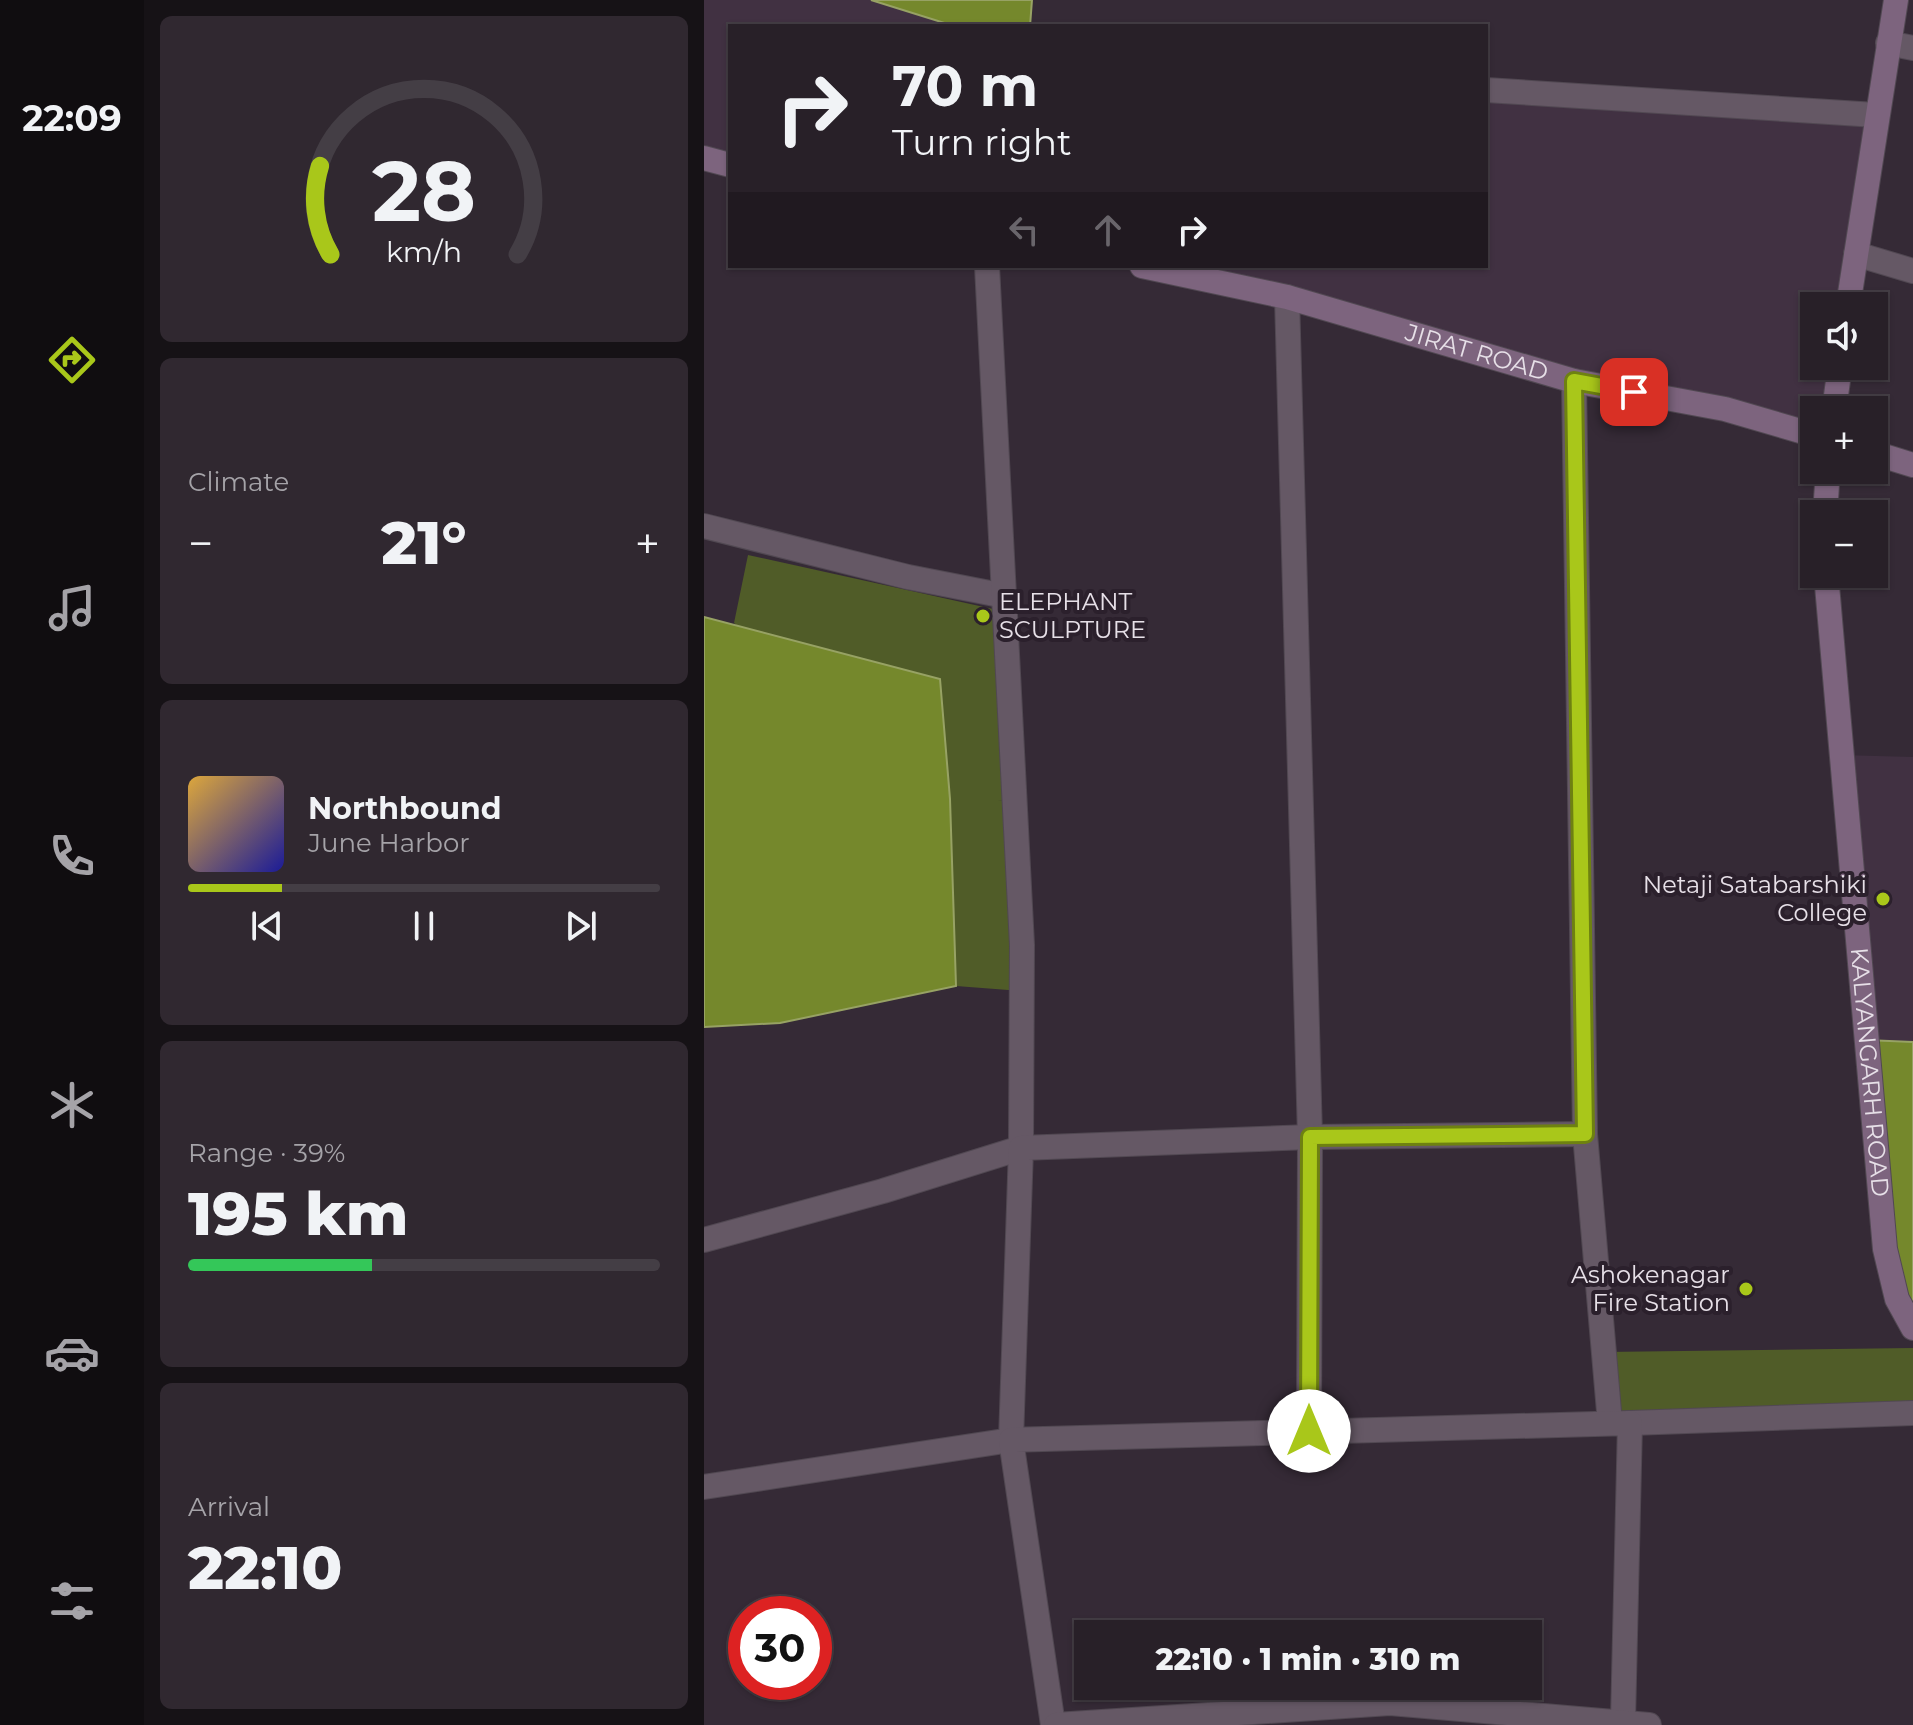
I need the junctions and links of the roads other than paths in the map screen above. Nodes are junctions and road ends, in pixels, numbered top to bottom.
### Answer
1 (1896, 0) edge
2 (1888, 43) junction
3 (1913, 48) edge
4 (1488, 90) edge
5 (1876, 115) junction
6 (704, 158) edge
7 (728, 164) edge
8 (1856, 254) junction
9 (987, 268) edge
10 (1151, 268) edge
11 (1913, 271) edge
12 (1850, 292) edge
13 (1287, 297) junction
14 (1574, 381) junction
15 (1800, 431) edge
16 (1888, 457) edge
17 (1913, 465) edge
18 (704, 526) edge
19 (1827, 588) edge
20 (1005, 596) junction
21 (1585, 1134) junction
22 (1310, 1137) junction
23 (1021, 1148) junction
24 (704, 1240) edge
25 (1913, 1328) edge
26 (1913, 1413) edge
27 (1620, 1423) junction
28 (1309, 1431) junction
29 (1011, 1440) junction
30 (704, 1487) edge
31 (1279, 1710) junction
32 (1497, 1718) edge
33 (1636, 1723) edge
34 (1054, 1725) edge
35 (1251, 1725) edge

1 - 2 main road
2 - 3 street
2 - 5 main road
4 - 5 street
5 - 8 main road
6 - 7 main road
8 - 11 street
8 - 12 main road
9 - 20 street
10 - 13 main road, JIRAT ROAD
13 - 14 main road, JIRAT ROAD
13 - 22 street
14 - 15 main road, JIRAT ROAD
14 - 21 street
16 - 17 main road
18 - 20 street
19 - 25 main road, KALYANGARH ROAD
20 - 23 street
21 - 22 street
21 - 27 street
22 - 23 street
22 - 28 street
23 - 24 street
23 - 29 street
26 - 27 street
27 - 28 street
27 - 33 street
28 - 29 street
29 - 30 street
29 - 34 street
31 - 32 street
31 - 34 street
31 - 35 street
32 - 33 street

